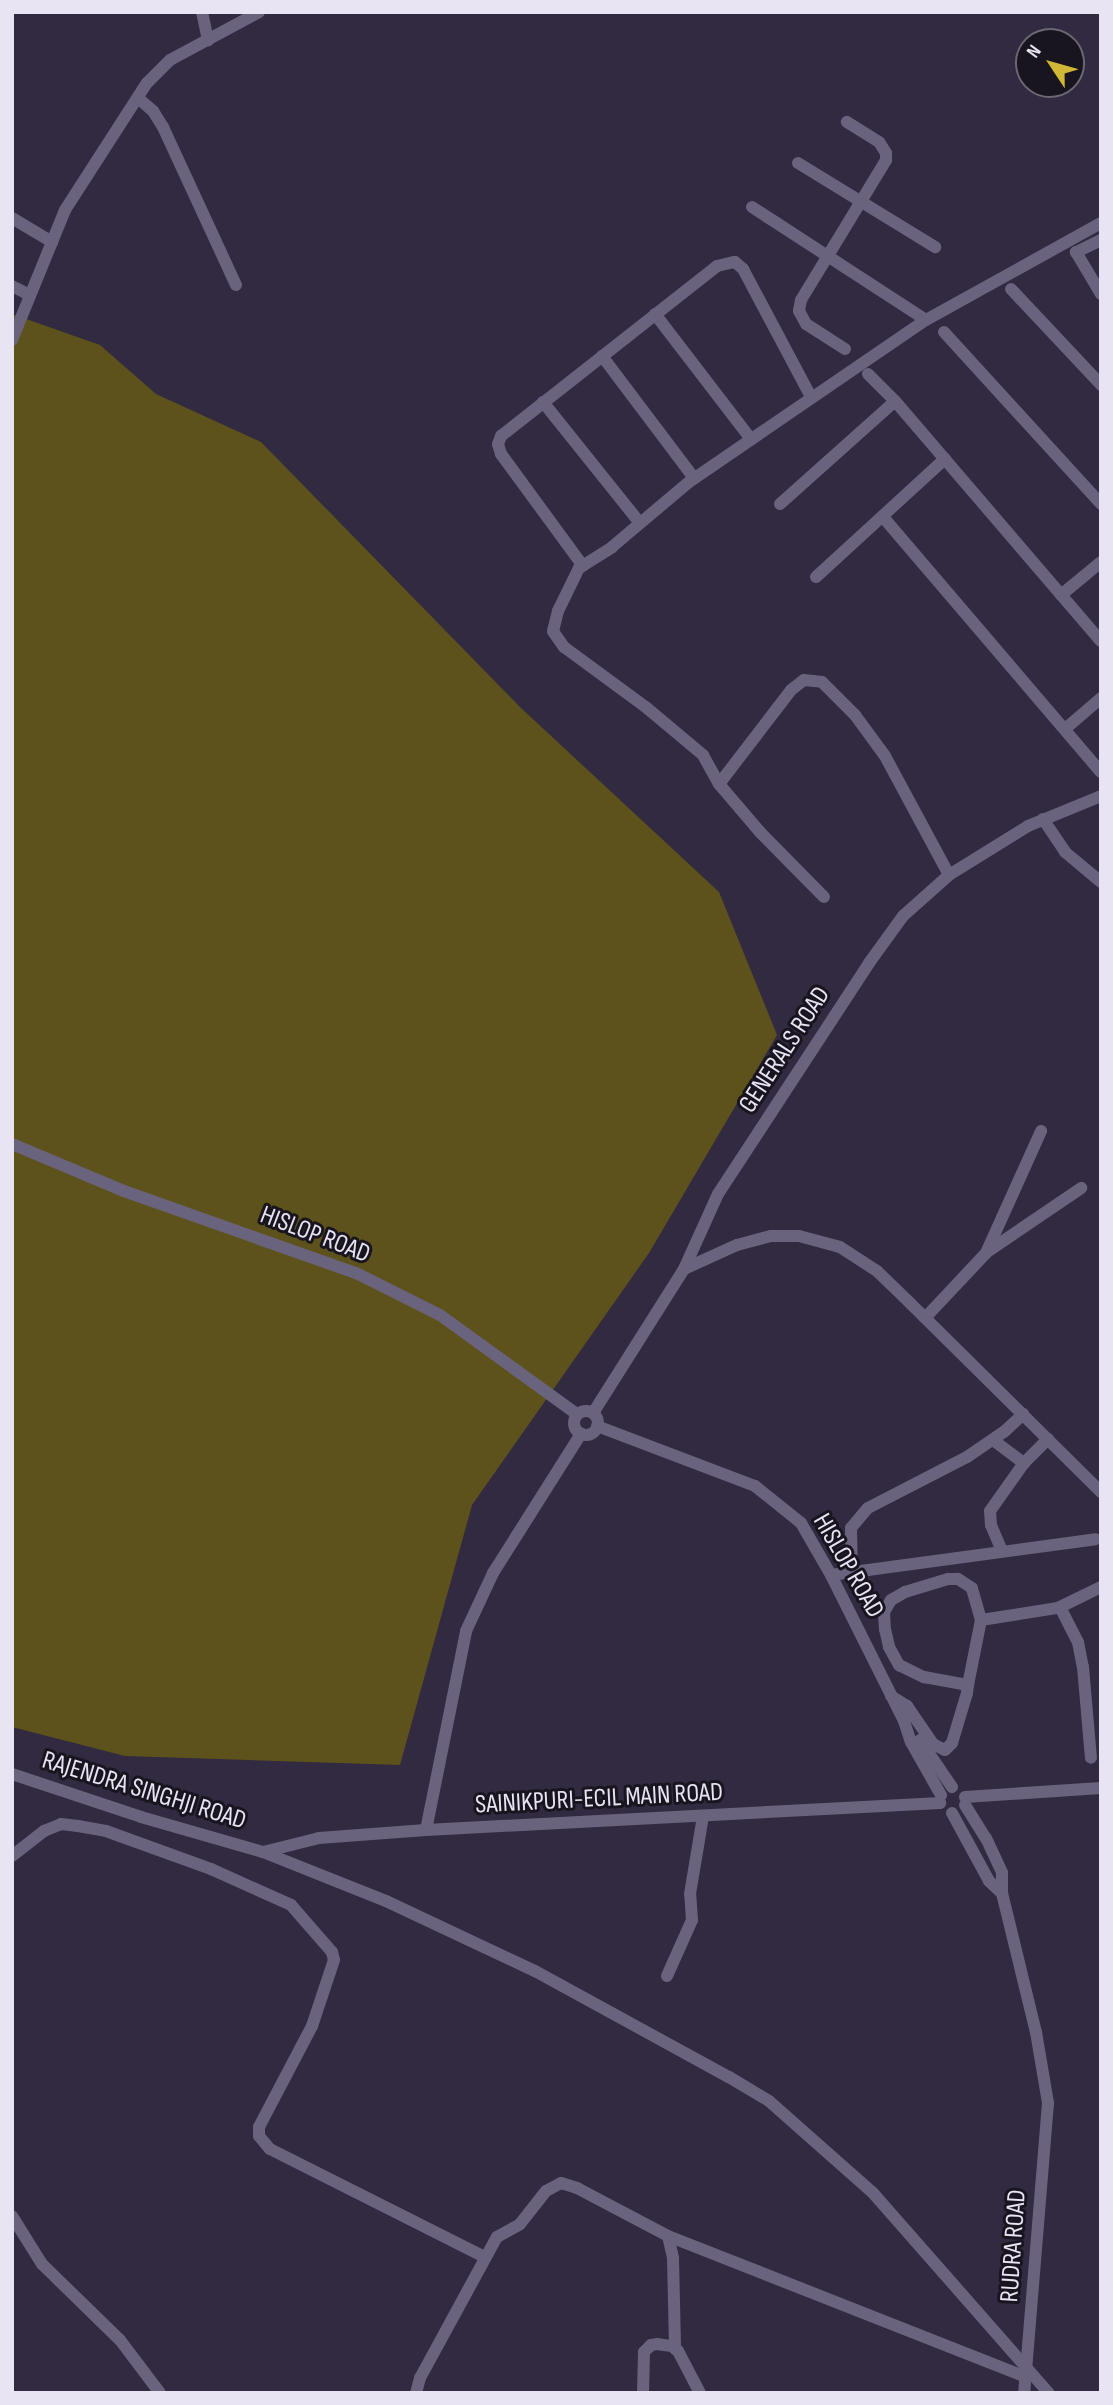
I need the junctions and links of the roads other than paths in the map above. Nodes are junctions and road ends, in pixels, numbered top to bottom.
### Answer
1 (202, 12) edge
2 (260, 12) edge
3 (208, 40) junction
4 (138, 98) junction
5 (847, 122) dead end
6 (798, 163) dead end
7 (861, 201) junction
8 (752, 207) dead end
9 (12, 218) edge
10 (1101, 223) edge
11 (1101, 240) edge
12 (52, 242) junction
13 (935, 247) dead end
14 (828, 255) junction
15 (236, 285) dead end
16 (12, 286) edge
17 (1099, 287) edge
18 (1011, 289) dead end
19 (30, 295) junction
20 (655, 314) junction
21 (926, 320) junction
22 (944, 332) dead end
23 (12, 340) edge
24 (845, 349) dead end
25 (601, 356) junction
26 (868, 374) dead end
27 (1101, 385) edge
28 (811, 397) junction
29 (895, 401) junction
30 (543, 402) junction
31 (751, 439) junction
32 (945, 459) junction
33 (694, 478) junction
34 (780, 504) dead end
35 (1101, 504) edge
36 (883, 517) junction
37 (640, 523) junction
38 (1101, 562) edge
39 (583, 566) junction
40 (816, 577) dead end
41 (1061, 595) junction
42 (1101, 642) edge
43 (1101, 698) edge
44 (1065, 729) junction
45 (1101, 772) edge
46 (719, 784) junction
47 (1101, 796) edge
48 (1043, 819) junction
49 (949, 875) junction
50 (1101, 883) edge
51 (824, 897) dead end
52 (1041, 1131) dead end
53 (12, 1144) edge
54 (1081, 1188) dead end
55 (986, 1253) junction
56 (684, 1269) junction
57 (925, 1318) junction
58 (593, 1413) junction
59 (1023, 1414) junction
60 (578, 1415) junction
61 (597, 1426) junction
62 (582, 1434) junction
63 (1048, 1439) junction
64 (993, 1440) junction
65 (1024, 1463) junction
66 (1101, 1492) edge
67 (1096, 1539) dead end
68 (1002, 1552) junction
69 (852, 1572) junction
70 (831, 1575) junction
71 (1101, 1587) edge
72 (1060, 1606) junction
73 (981, 1620) junction
74 (968, 1685) junction
75 (891, 1696) junction
76 (1091, 1758) dead end
77 (12, 1774) edge
78 (1101, 1788) edge
79 (945, 1795) junction
80 (965, 1801) junction
81 (952, 1813) junction
82 (703, 1816) junction
83 (426, 1830) junction
84 (263, 1852) junction
85 (12, 1856) edge
86 (1002, 1893) junction
87 (667, 1976) dead end
88 (12, 2216) edge
89 (668, 2236) junction
90 (485, 2257) junction
91 (675, 2349) junction
92 (1027, 2372) junction
93 (160, 2393) edge
94 (416, 2393) edge
95 (643, 2393) edge
96 (700, 2393) edge
97 (1024, 2393) edge
98 (1049, 2393) edge

1 - 3 street
2 - 3 street
3 - 4 street
4 - 12 street
4 - 15 street
5 - 7 street
6 - 7 street
7 - 13 street
7 - 14 street
8 - 14 street
9 - 12 street
10 - 21 street
11 - 17 street
12 - 19 street
14 - 21 street
14 - 24 street
16 - 19 street
18 - 27 street
19 - 23 street
20 - 25 street
20 - 28 street
20 - 31 street
21 - 28 street
22 - 35 street
25 - 30 street
25 - 33 street
26 - 29 street
28 - 31 street
29 - 32 street
29 - 34 street
30 - 37 street
30 - 39 street
31 - 33 street
32 - 36 street
32 - 41 street
33 - 37 street
36 - 40 street
36 - 44 street
37 - 39 street
38 - 41 street
39 - 46 street
41 - 42 street
43 - 44 street
44 - 45 street
46 - 49 street
46 - 51 street
47 - 48 street, GENERALS ROAD
48 - 49 street, GENERALS ROAD
48 - 50 street
49 - 56 street, GENERALS ROAD
52 - 55 street
53 - 60 street, HISLOP ROAD
54 - 55 street
55 - 57 street
56 - 57 street
56 - 58 street, GENERALS ROAD
57 - 59 street
58 - 60 street
58 - 61 street
59 - 63 street
59 - 64 street
60 - 62 street
61 - 62 street
61 - 70 street, HISLOP ROAD
62 - 83 street
63 - 65 street
63 - 66 street
64 - 65 street
64 - 69 street
65 - 68 street
67 - 68 street
68 - 69 street
69 - 70 street
70 - 75 street, HISLOP ROAD
71 - 72 street
72 - 73 street
72 - 76 street
73 - 74 street
73 - 74 street
74 - 75 street
75 - 79 street, HISLOP ROAD
77 - 84 street, RAJENDRA SINGHJI ROAD
78 - 80 street
79 - 80 street
79 - 81 street
79 - 82 street, SAINIKPURI-ECIL MAIN ROAD
80 - 81 street
80 - 86 street
81 - 86 street
82 - 83 street, SAINIKPURI-ECIL MAIN ROAD
82 - 87 street
83 - 84 street, SAINIKPURI-ECIL MAIN ROAD
84 - 92 street, RAJENDRA SINGHJI ROAD
85 - 90 street
86 - 92 street, RUDRA ROAD
88 - 93 street
89 - 90 street
89 - 91 street
89 - 92 street
90 - 94 street
91 - 95 street
91 - 96 street
92 - 97 street, RUDRA ROAD
92 - 98 street, RAJENDRA SINGHJI ROAD

